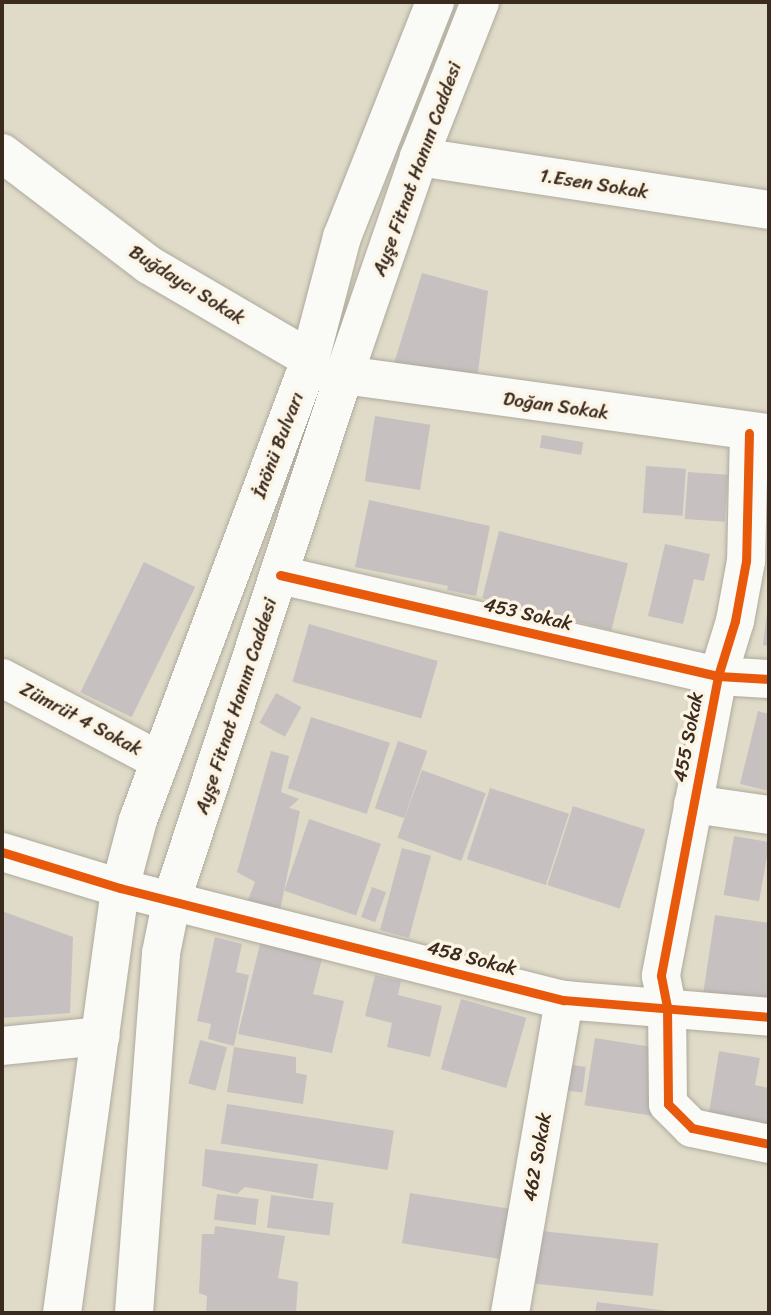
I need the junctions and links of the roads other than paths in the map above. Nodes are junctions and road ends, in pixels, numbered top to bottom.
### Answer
1 (435, 2) edge
2 (480, 2) edge
3 (2, 153) edge
4 (418, 157) junction
5 (769, 210) edge
6 (327, 367) junction
7 (759, 433) edge
8 (279, 575) junction
9 (718, 676) junction
10 (2, 678) edge
11 (769, 679) edge
12 (160, 761) junction
13 (693, 804) junction
14 (769, 816) edge
15 (2, 852) edge
16 (120, 888) junction
17 (172, 899) junction
18 (564, 1000) junction
19 (667, 1006) junction
20 (769, 1017) edge
21 (100, 1036) junction
22 (2, 1046) edge
23 (769, 1144) edge
24 (62, 1313) edge
25 (134, 1313) edge
26 (510, 1313) edge

1 - 6 street, İnönü Bulvarı
2 - 4 street, Ayşe Fitnat Hanım Caddesi
3 - 6 street, Buğdaycı Sokak
4 - 5 street, 1.Esen Sokak
4 - 6 street, Ayşe Fitnat Hanım Caddesi
6 - 7 street, Doğan Sokak
6 - 8 street, Ayşe Fitnat Hanım Caddesi
6 - 12 street, İnönü Bulvarı
7 - 9 street, 455 Sokak
8 - 9 street, 453 Sokak
8 - 17 street, Ayşe Fitnat Hanım Caddesi
9 - 11 street, 453 Sokak
9 - 13 street, 455 Sokak
10 - 12 street, Zümrüt 4 Sokak
12 - 16 street, İnönü Bulvarı
13 - 14 street
13 - 19 street, 455 Sokak
15 - 16 street, 458 Sokak
16 - 17 street, 458 Sokak
16 - 21 street
17 - 18 street, 458 Sokak
17 - 25 street, Ayşe Fitnat Hanım Caddesi
18 - 19 street, 458 Sokak
18 - 26 street, 462 Sokak
19 - 20 street, 458 Sokak
19 - 23 street, 455 Sokak
21 - 22 street
21 - 24 street

